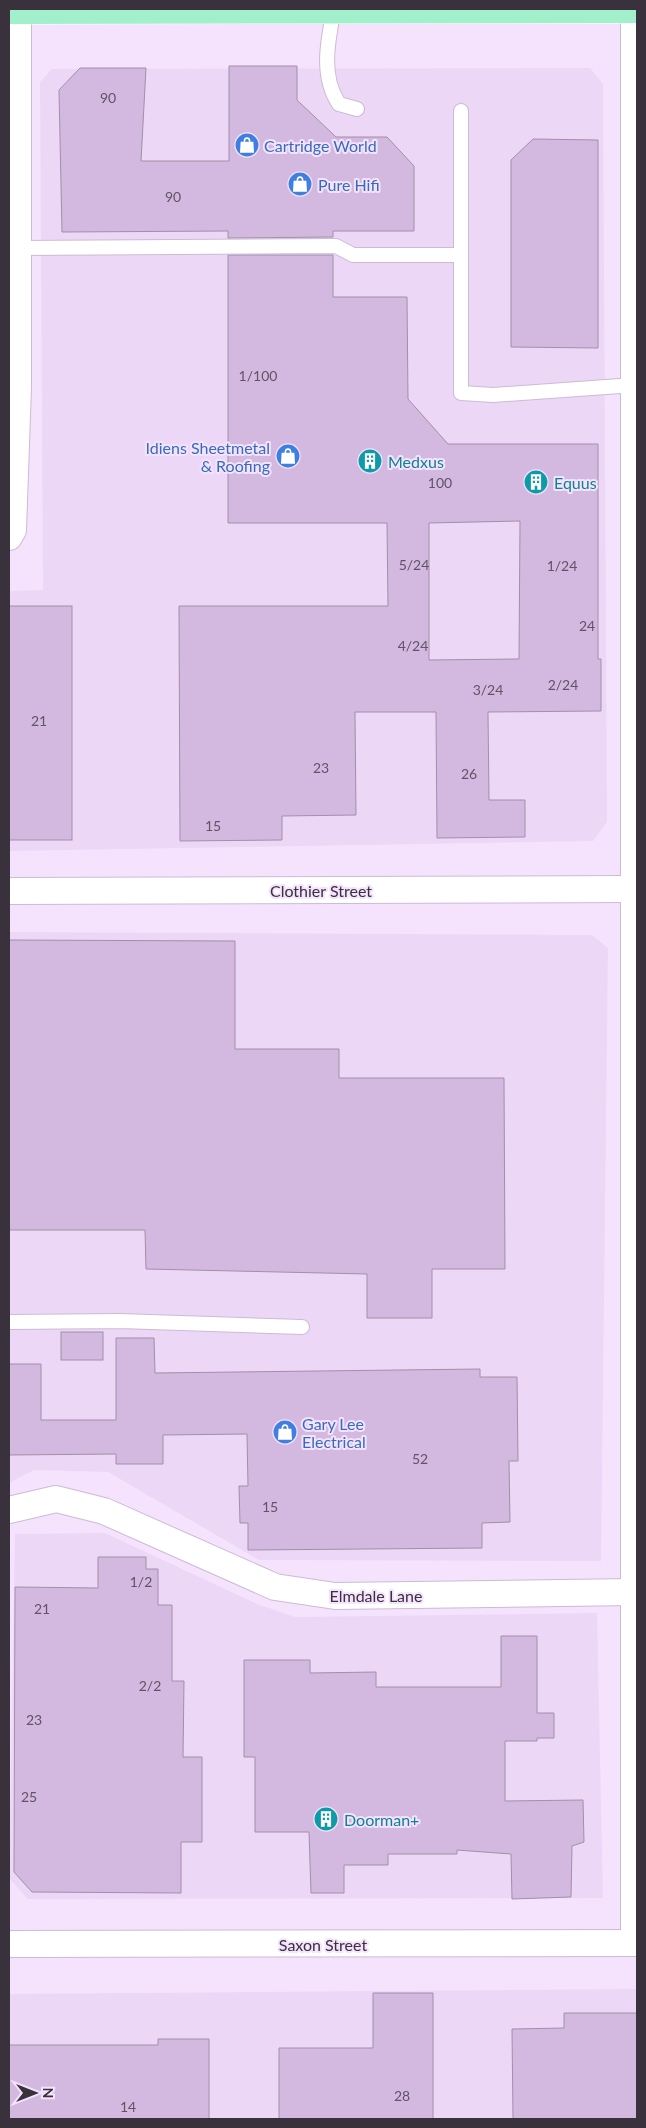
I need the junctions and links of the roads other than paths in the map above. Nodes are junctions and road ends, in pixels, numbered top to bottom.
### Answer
1 (334, 9) edge
2 (394, 9) edge
3 (636, 9) edge
4 (14, 10) edge
5 (357, 109) dead end
6 (460, 111) dead end
7 (17, 248) junction
8 (459, 255) junction
9 (634, 385) junction
10 (9, 537) edge
11 (634, 888) junction
12 (9, 891) edge
13 (9, 1322) edge
14 (302, 1327) dead end
15 (636, 1332) edge
16 (9, 1510) edge
17 (634, 1592) junction
18 (636, 1943) edge
19 (9, 1944) edge

1 - 2 main road
1 - 4 main road
1 - 5 lane
2 - 3 main road
3 - 9 street
4 - 7 street
6 - 8 lane
7 - 8 lane
7 - 10 street
8 - 9 lane
9 - 11 street
11 - 12 street, Clothier Street
11 - 15 street
13 - 14 lane
15 - 17 street
16 - 17 street, Elmdale Lane
17 - 18 street
18 - 19 street, Saxon Street

